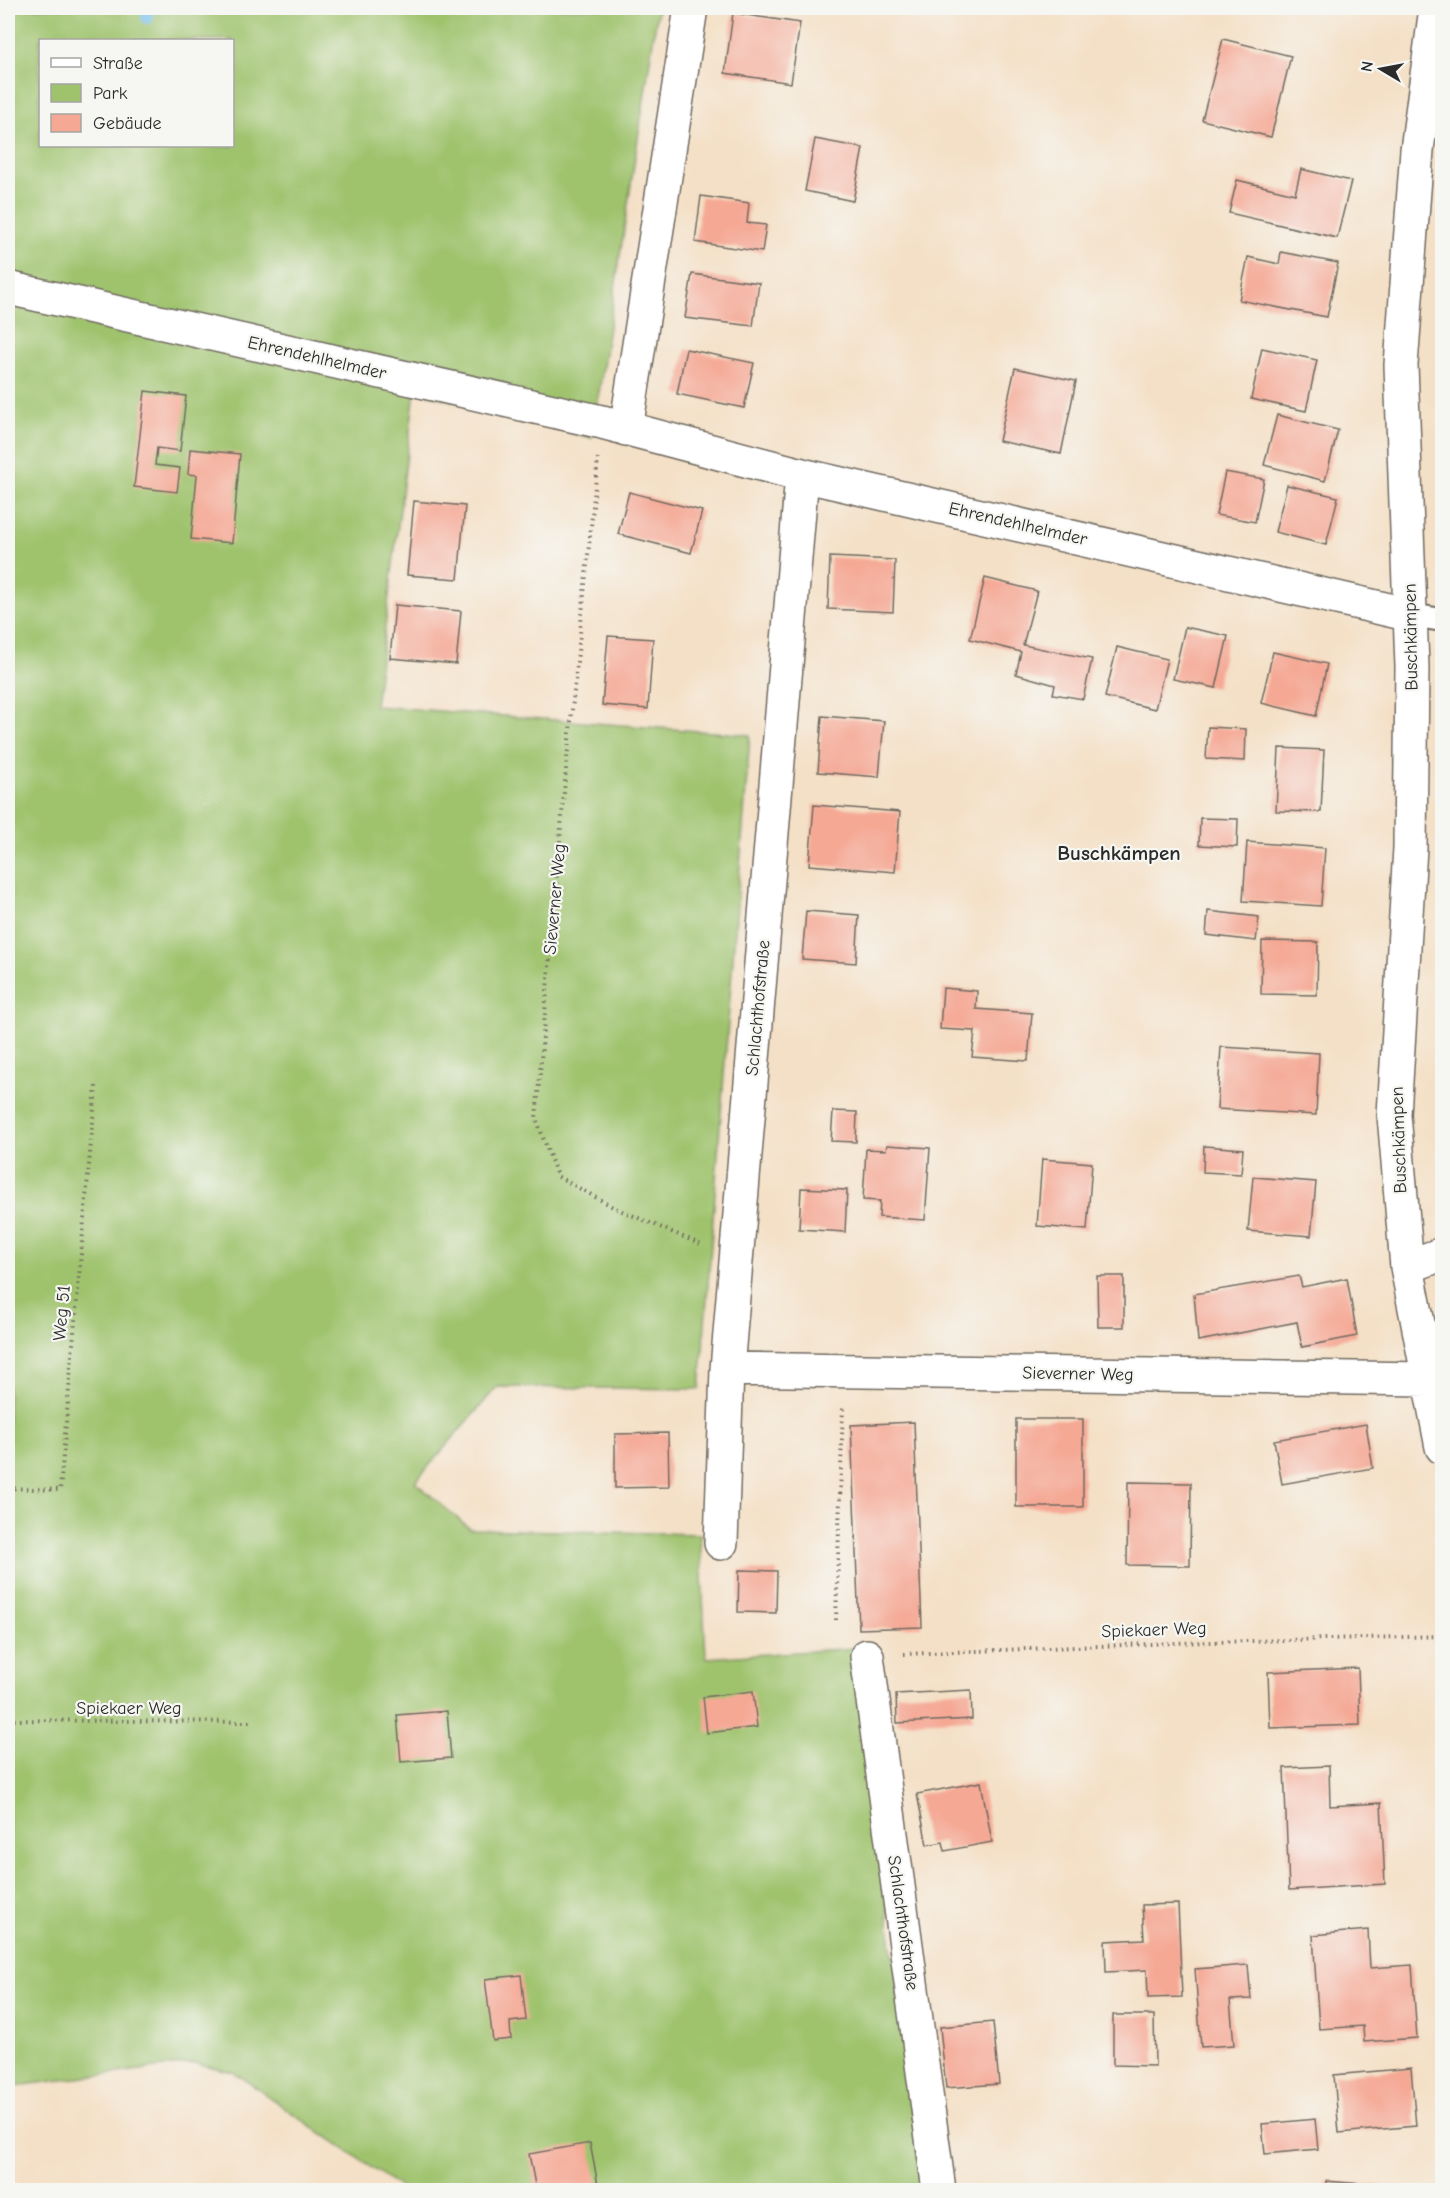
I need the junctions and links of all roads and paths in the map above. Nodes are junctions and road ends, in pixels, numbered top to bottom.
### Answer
1 (691, 8) edge
2 (1436, 8) edge
3 (8, 288) edge
4 (614, 426) junction
5 (802, 475) junction
6 (1411, 615) junction
7 (1443, 620) edge
8 (96, 1086) dead end
9 (1443, 1254) edge
10 (737, 1260) junction
11 (1407, 1267) junction
12 (727, 1369) junction
13 (844, 1370) junction
14 (1429, 1379) junction
15 (1443, 1447) edge
16 (8, 1488) edge
17 (721, 1543) dead end
18 (837, 1620) dead end
19 (1443, 1636) edge
20 (867, 1656) joint
21 (8, 1720) edge
22 (250, 1722) dead end
23 (939, 2190) edge

1 - 4 street
2 - 6 street, Buschkämpen
3 - 4 street, Ehrendehlhelmder
4 - 5 street, Ehrendehlhelmder
4 - 10 path, Sieverner Weg
5 - 6 street, Ehrendehlhelmder
5 - 10 street, Schlachthofstraße
6 - 7 lane
6 - 11 street, Buschkämpen
8 - 16 path, Weg 51
9 - 11 street
10 - 12 street, Schlachthofstraße
11 - 14 street, Buschkämpen
12 - 13 street, Sieverner Weg
12 - 17 street, Schlachthofstraße
13 - 14 street, Sieverner Weg
13 - 18 path
14 - 15 street, Buschkämpen
19 - 20 path, Spiekaer Weg
20 - 23 street, Schlachthofstraße
21 - 22 path, Spiekaer Weg

